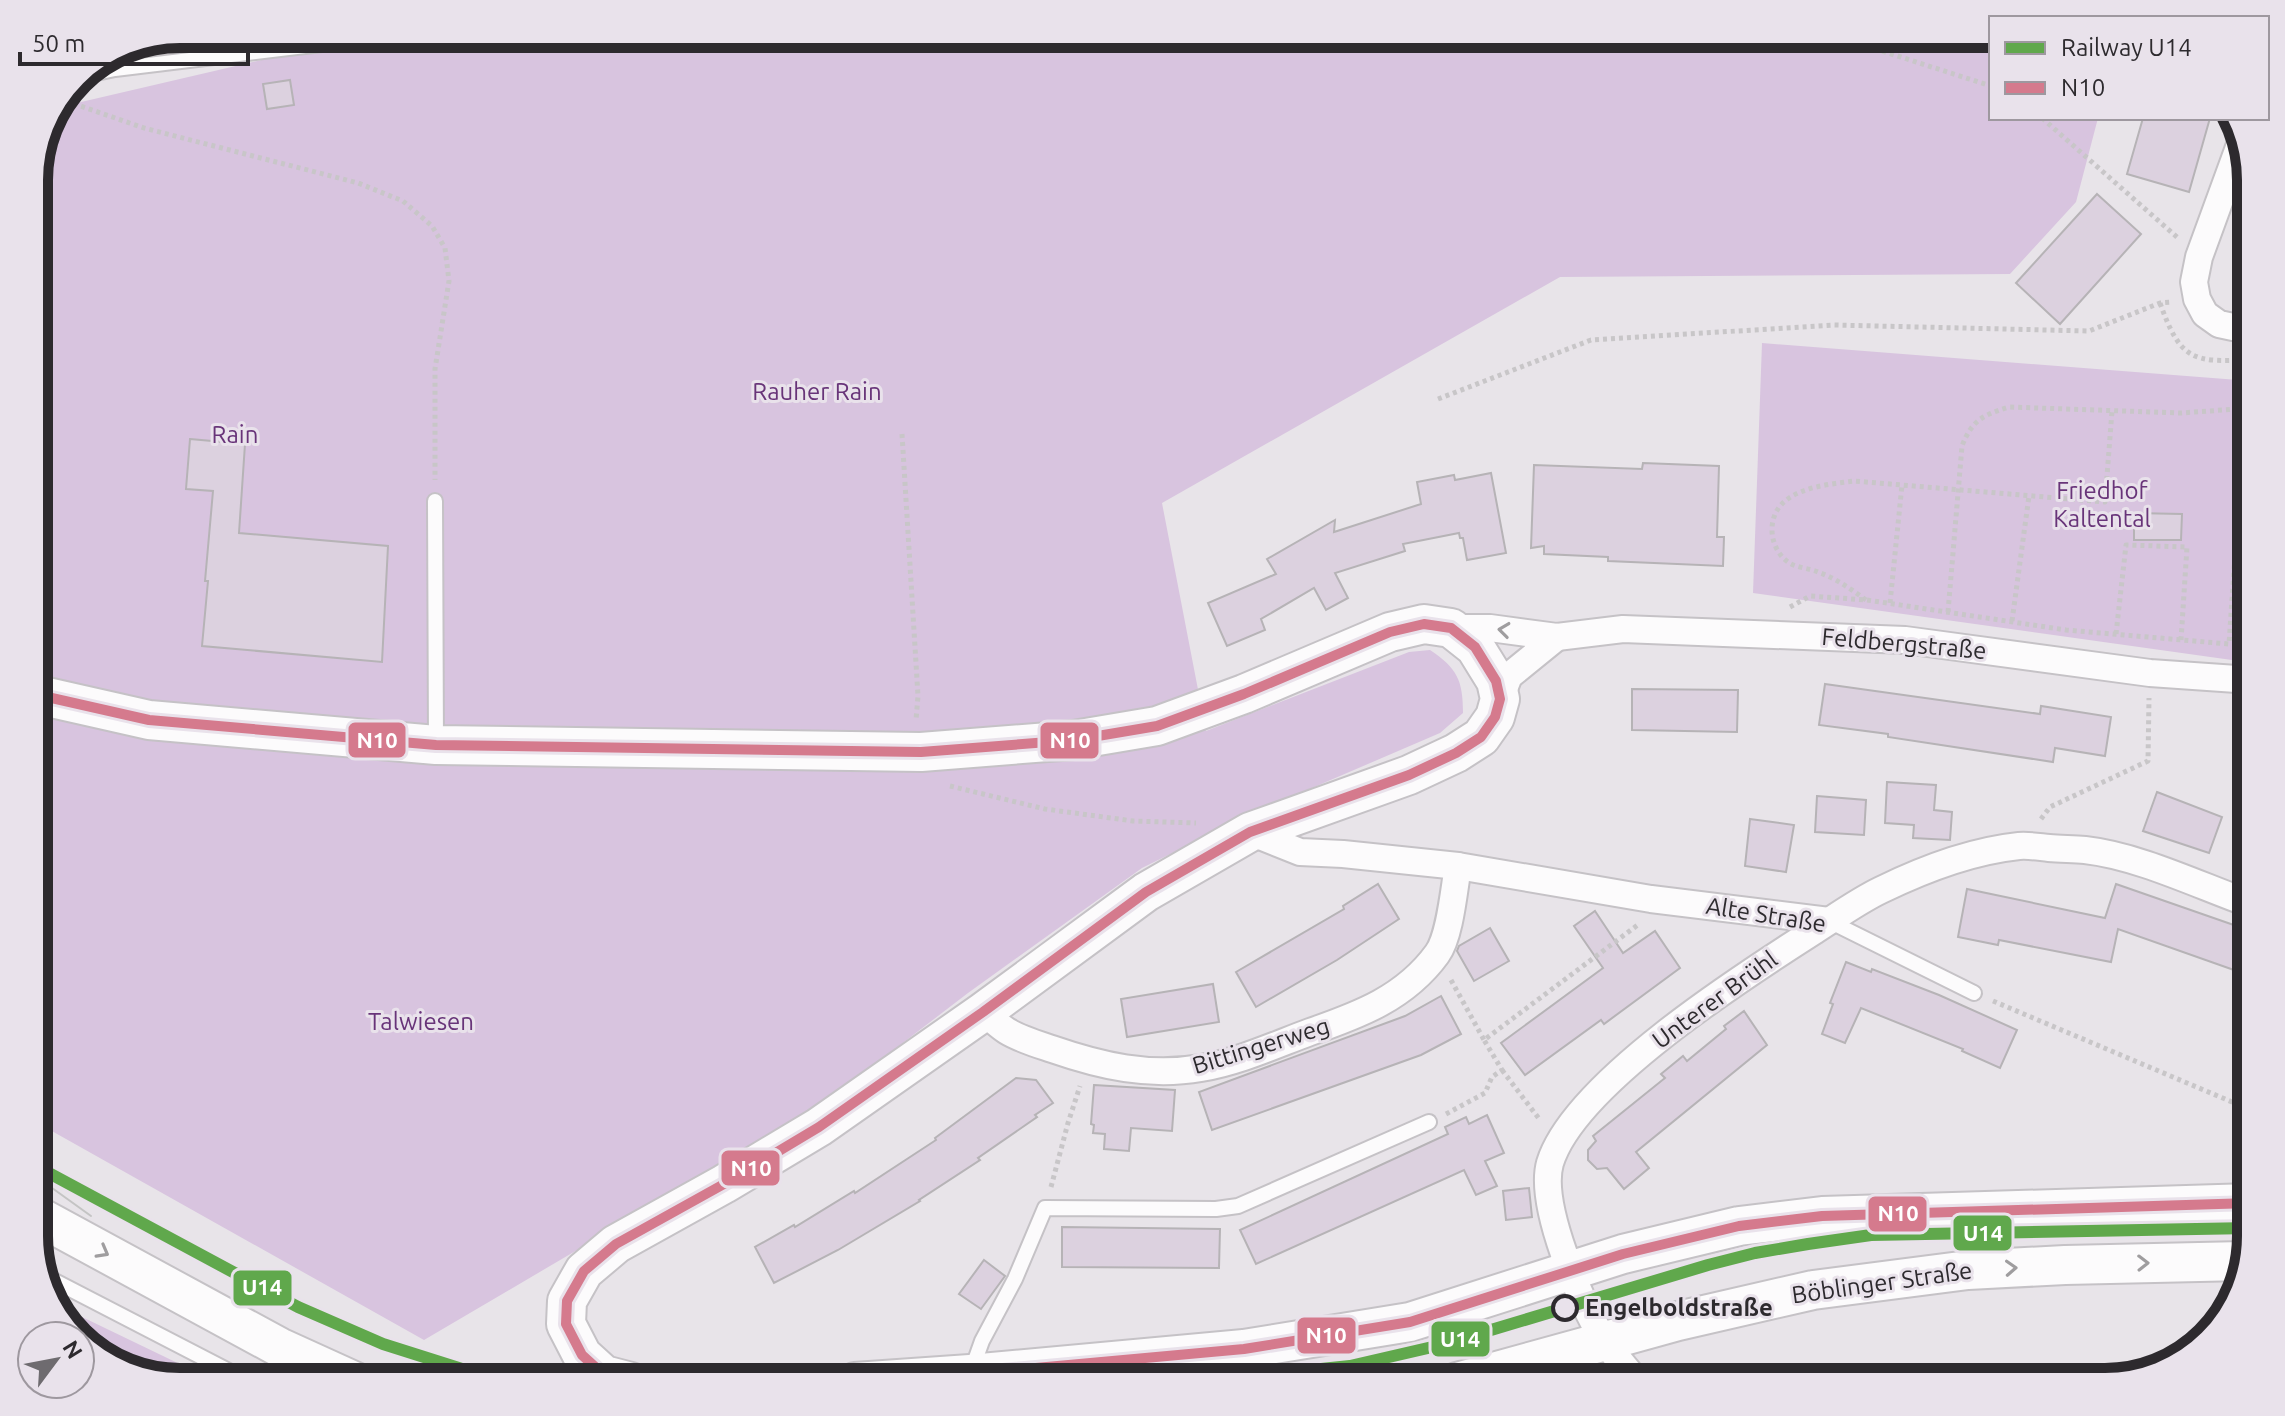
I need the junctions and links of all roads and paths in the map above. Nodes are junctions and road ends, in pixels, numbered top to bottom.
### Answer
1 (288, 48) edge
2 (1873, 48) edge
3 (106, 71) edge
4 (1989, 85) edge
5 (73, 103) edge
6 (2044, 120) edge
7 (2235, 159) edge
8 (2199, 257) junction
9 (2197, 299) junction
10 (2237, 326) edge
11 (1438, 399) dead end
12 (2237, 409) edge
13 (2112, 411) junction
14 (902, 434) dead end
15 (1902, 485) junction
16 (1960, 489) junction
17 (2029, 496) junction
18 (435, 501) joint
19 (2237, 524) edge
20 (1867, 600) junction
21 (1890, 603) junction
22 (1948, 612) junction
23 (2012, 621) junction
24 (1451, 628) junction
25 (1764, 634) junction
26 (2116, 634) junction
27 (1557, 637) junction
28 (2181, 640) junction
29 (2150, 673) junction
30 (2237, 679) edge
31 (48, 697) edge
32 (1500, 699) junction
33 (436, 745) junction
34 (918, 752) junction
35 (1250, 832) junction
36 (2020, 846) junction
37 (1458, 866) junction
38 (1651, 899) junction
39 (2237, 899) edge
40 (1829, 921) junction
41 (1437, 955) junction
42 (1974, 993) joint
43 (983, 1012) junction
44 (1484, 1040) junction
45 (1088, 1062) junction
46 (1502, 1070) junction
47 (2237, 1104) edge
48 (1429, 1122) joint
49 (1559, 1143) junction
50 (2237, 1203) edge
51 (1045, 1208) junction
52 (48, 1222) edge
53 (2235, 1261) edge
54 (1571, 1271) junction
55 (57, 1282) edge
56 (1604, 1341) junction
57 (223, 1368) edge
58 (325, 1368) edge
59 (596, 1368) edge
60 (972, 1368) edge
61 (1036, 1368) edge
62 (1507, 1368) edge
63 (1626, 1368) edge

1 - 3 lane
2 - 4 path
5 - 18 path
6 - 8 path
7 - 8 street
8 - 9 street
9 - 10 street
9 - 11 path
12 - 13 path
13 - 16 path
13 - 17 path
14 - 34 path
15 - 16 path
15 - 20 path
15 - 21 path
16 - 17 path
16 - 22 path
17 - 23 path
18 - 33 lane
19 - 28 path
20 - 21 path
20 - 25 path
21 - 22 path
22 - 23 path
23 - 26 path
27 -> 24 street, Feldbergstraße
24 - 32 main road
24 - 34 main road
25 - 27 street, Feldbergstraße
25 - 29 street, Feldbergstraße
26 - 28 path
26 - 28 path
27 - 32 street
29 - 30 street, Feldbergstraße
29 - 36 path
31 - 33 main road
32 - 35 main road
33 - 34 main road
34 - 35 path
35 - 37 street, Alte Straße
35 - 43 main road
36 - 39 street, Unterer Brühl
36 - 40 street, Unterer Brühl
37 - 38 street, Alte Straße
37 - 41 street, Bittingerweg
38 - 40 street, Alte Straße
38 - 44 path
40 - 42 lane, Alte Straße
40 - 49 street, Unterer Brühl
41 - 44 path
41 - 45 street, Bittingerweg
42 - 47 path
43 - 45 street, Bittingerweg
43 - 59 main road
44 - 46 path
45 - 51 path
46 - 48 path
46 - 49 path
48 - 51 lane
49 - 54 street, Unterer Brühl
50 - 54 main road
51 - 60 lane
52 -> 58 main road
56 -> 53 main road, Böblinger Straße
54 - 56 street
54 - 61 main road
55 - 57 lane
56 - 62 main road, Böblinger Straße
56 - 63 street

